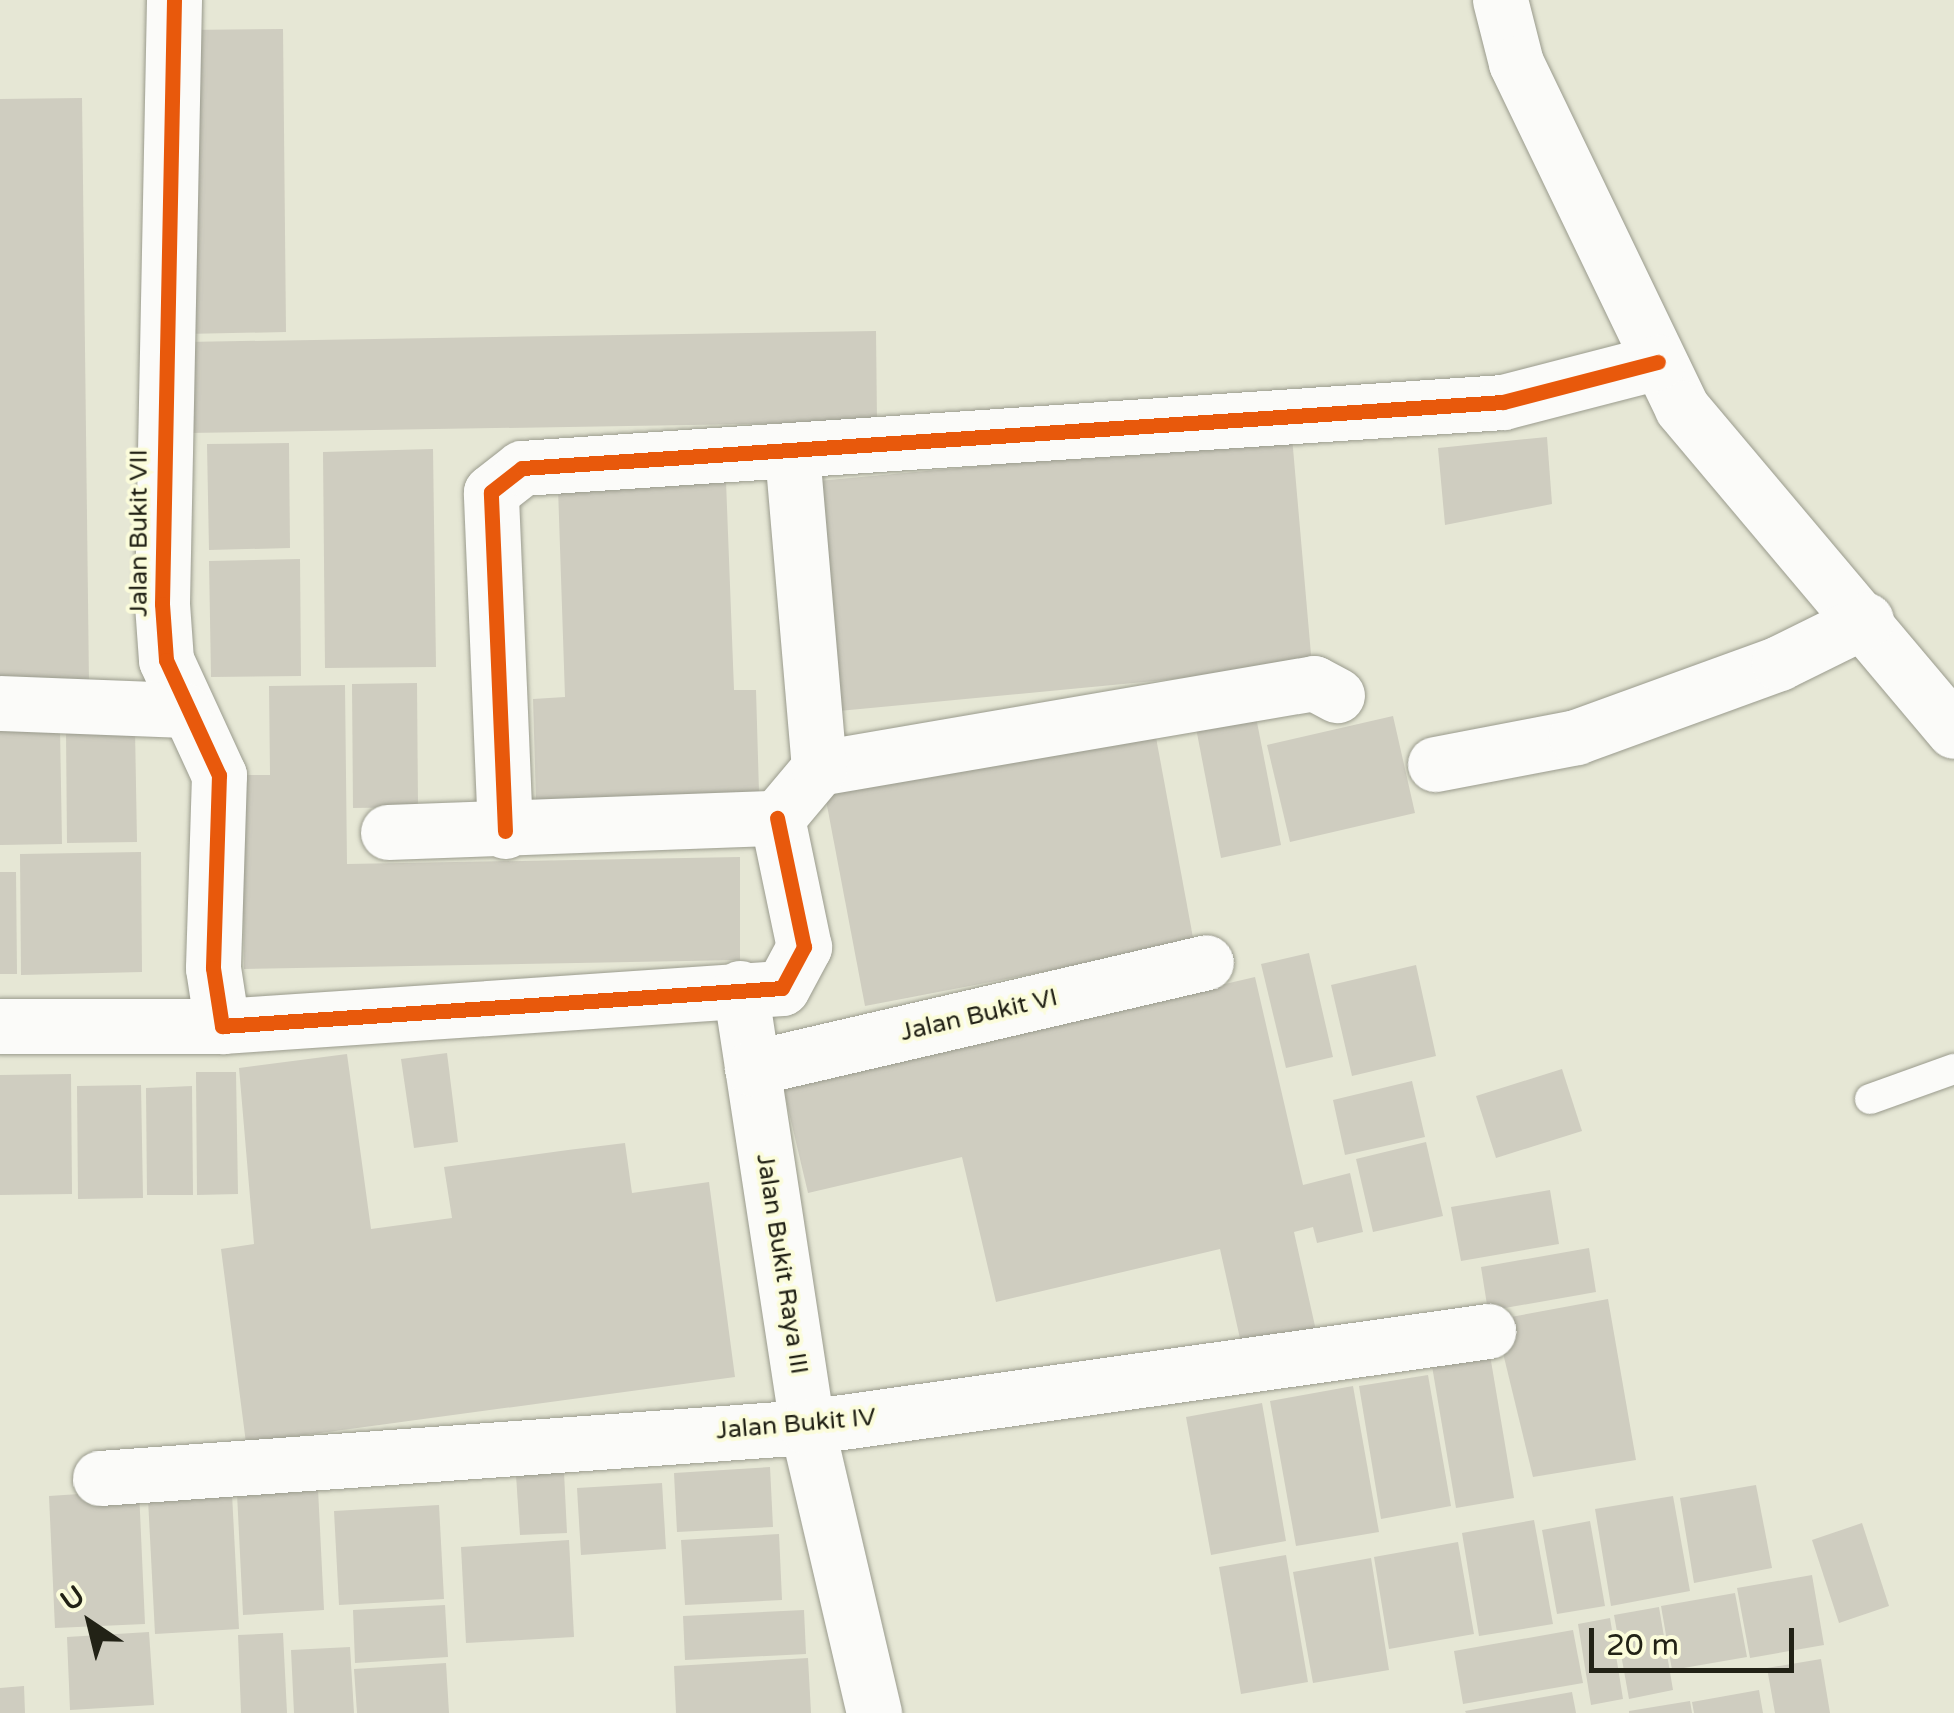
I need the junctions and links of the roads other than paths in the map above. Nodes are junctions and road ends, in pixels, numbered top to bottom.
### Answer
1 (174, 0) edge
2 (1500, 0) edge
3 (1658, 362) junction
4 (792, 455) junction
5 (1866, 620) junction
6 (1336, 695) dead end
7 (0, 703) edge
8 (184, 710) junction
9 (1954, 730) edge
10 (1434, 764) dead end
11 (819, 768) junction
12 (778, 818) junction
13 (505, 831) junction
14 (388, 832) dead end
15 (1206, 962) dead end
16 (740, 988) junction
17 (0, 1026) edge
18 (235, 1027) junction
19 (752, 1068) junction
20 (1954, 1069) edge
21 (1870, 1099) dead end
22 (1488, 1332) dead end
23 (807, 1427) junction
24 (100, 1478) dead end
25 (874, 1713) edge

1 - 8 street, Jalan Bukit VII
2 - 3 street
3 - 4 street
3 - 5 street
4 - 11 street
4 - 13 street
5 - 9 street
5 - 10 street
6 - 11 street
7 - 8 street
8 - 18 street, Jalan Bukit VII
11 - 12 street
12 - 13 street
12 - 16 street
13 - 14 street
15 - 19 street, Jalan Bukit VI
16 - 18 street
16 - 19 street, Jalan Bukit Raya III
17 - 18 street
19 - 23 street, Jalan Bukit Raya III
20 - 21 lane
22 - 23 street, Jalan Bukit IV
23 - 24 street, Jalan Bukit IV
23 - 25 street, Jalan Bukit Raya III

